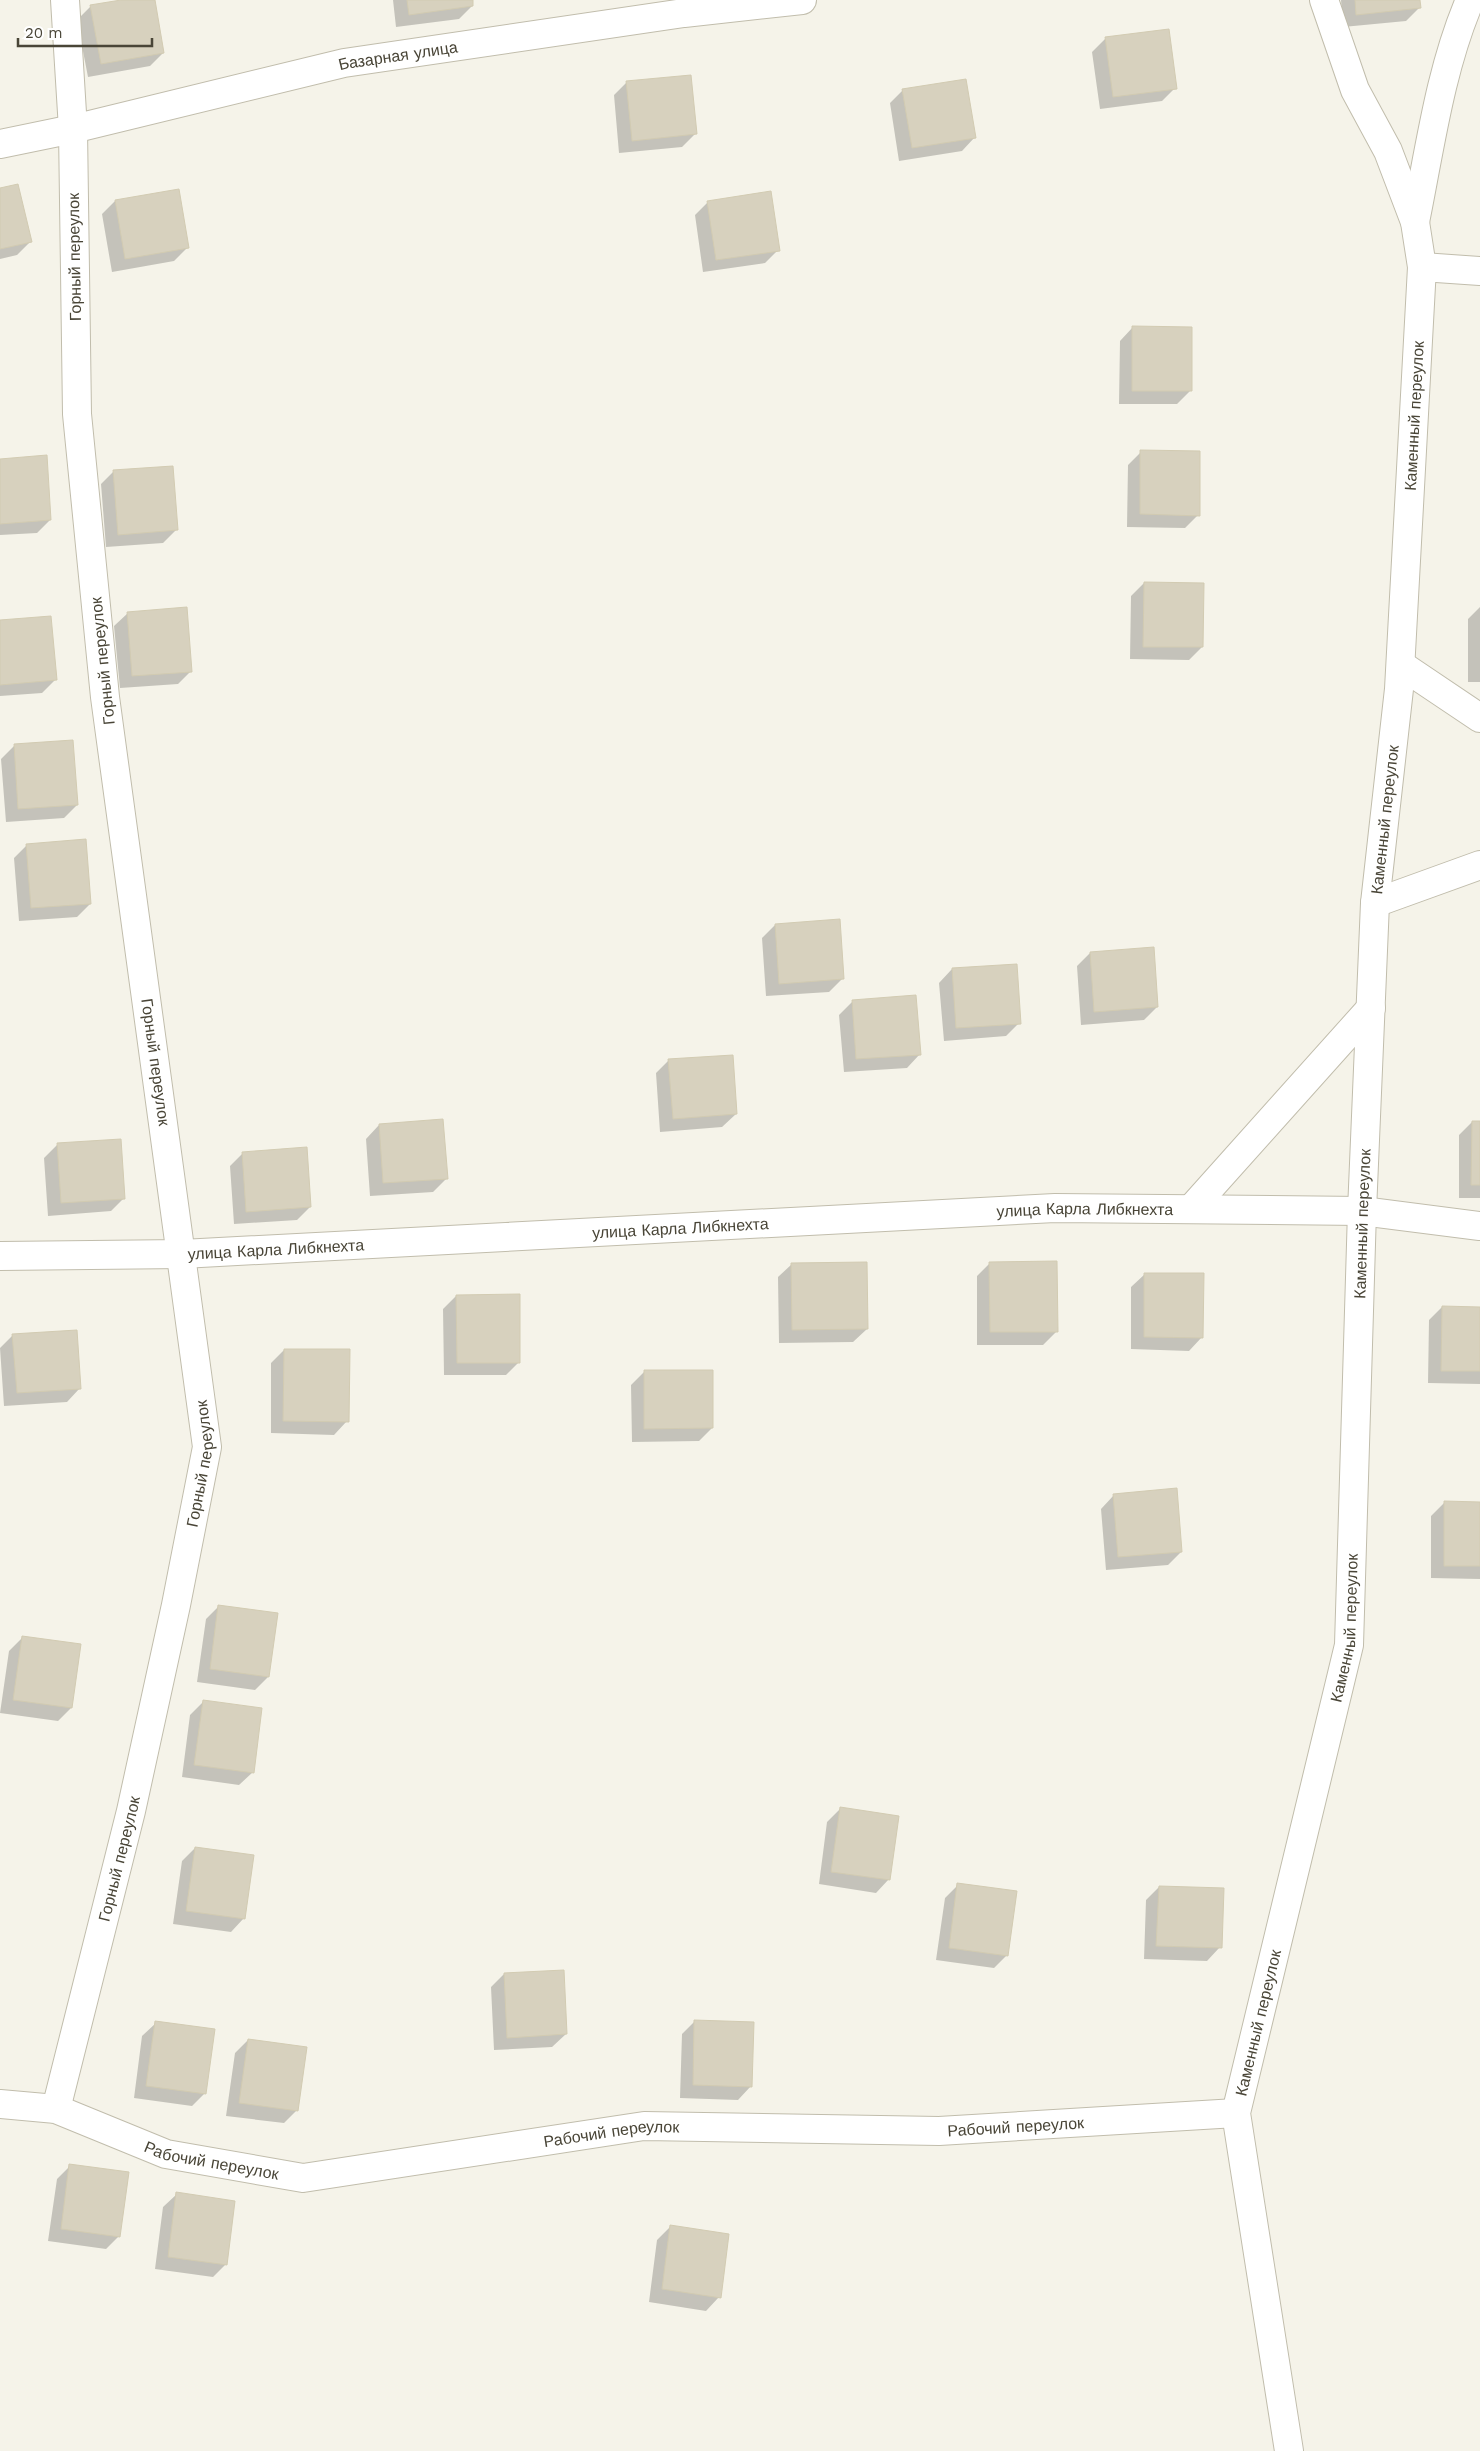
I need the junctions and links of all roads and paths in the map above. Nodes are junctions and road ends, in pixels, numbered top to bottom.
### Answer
1 (65, 0) edge
2 (802, 0) edge
3 (1324, 0) edge
4 (1470, 0) edge
5 (73, 129) junction
6 (0, 144) edge
7 (1415, 222) junction
8 (1422, 267) junction
9 (1480, 271) edge
10 (1400, 665) junction
11 (1480, 718) edge
12 (1480, 864) edge
13 (1376, 903) junction
14 (1371, 1008) junction
15 (1190, 1209) junction
16 (1362, 1211) junction
17 (1480, 1226) edge
18 (182, 1254) junction
19 (0, 1256) edge
20 (0, 2104) edge
21 (56, 2109) junction
22 (1236, 2113) junction
23 (1288, 2451) edge

1 - 5 street, Горный переулок
2 - 5 street, Базарная улица
3 - 7 street, Каменный переулок
4 - 7 street
5 - 6 street, Базарная улица
5 - 18 street, Горный переулок
7 - 8 street, Каменный переулок
8 - 9 street
8 - 10 street, Каменный переулок
10 - 11 street
10 - 13 street, Каменный переулок
12 - 13 street
13 - 14 street, Каменный переулок
14 - 15 street
14 - 16 street, Каменный переулок
15 - 16 street, улица Карла Либкнехта
15 - 18 street, улица Карла Либкнехта
16 - 17 street, улица Карла Либкнехта
16 - 22 street, Каменный переулок
18 - 19 street, улица Карла Либкнехта
18 - 21 street, Горный переулок
20 - 21 street, Рабочий переулок
21 - 22 street, Рабочий переулок
22 - 23 street, Каменный переулок

